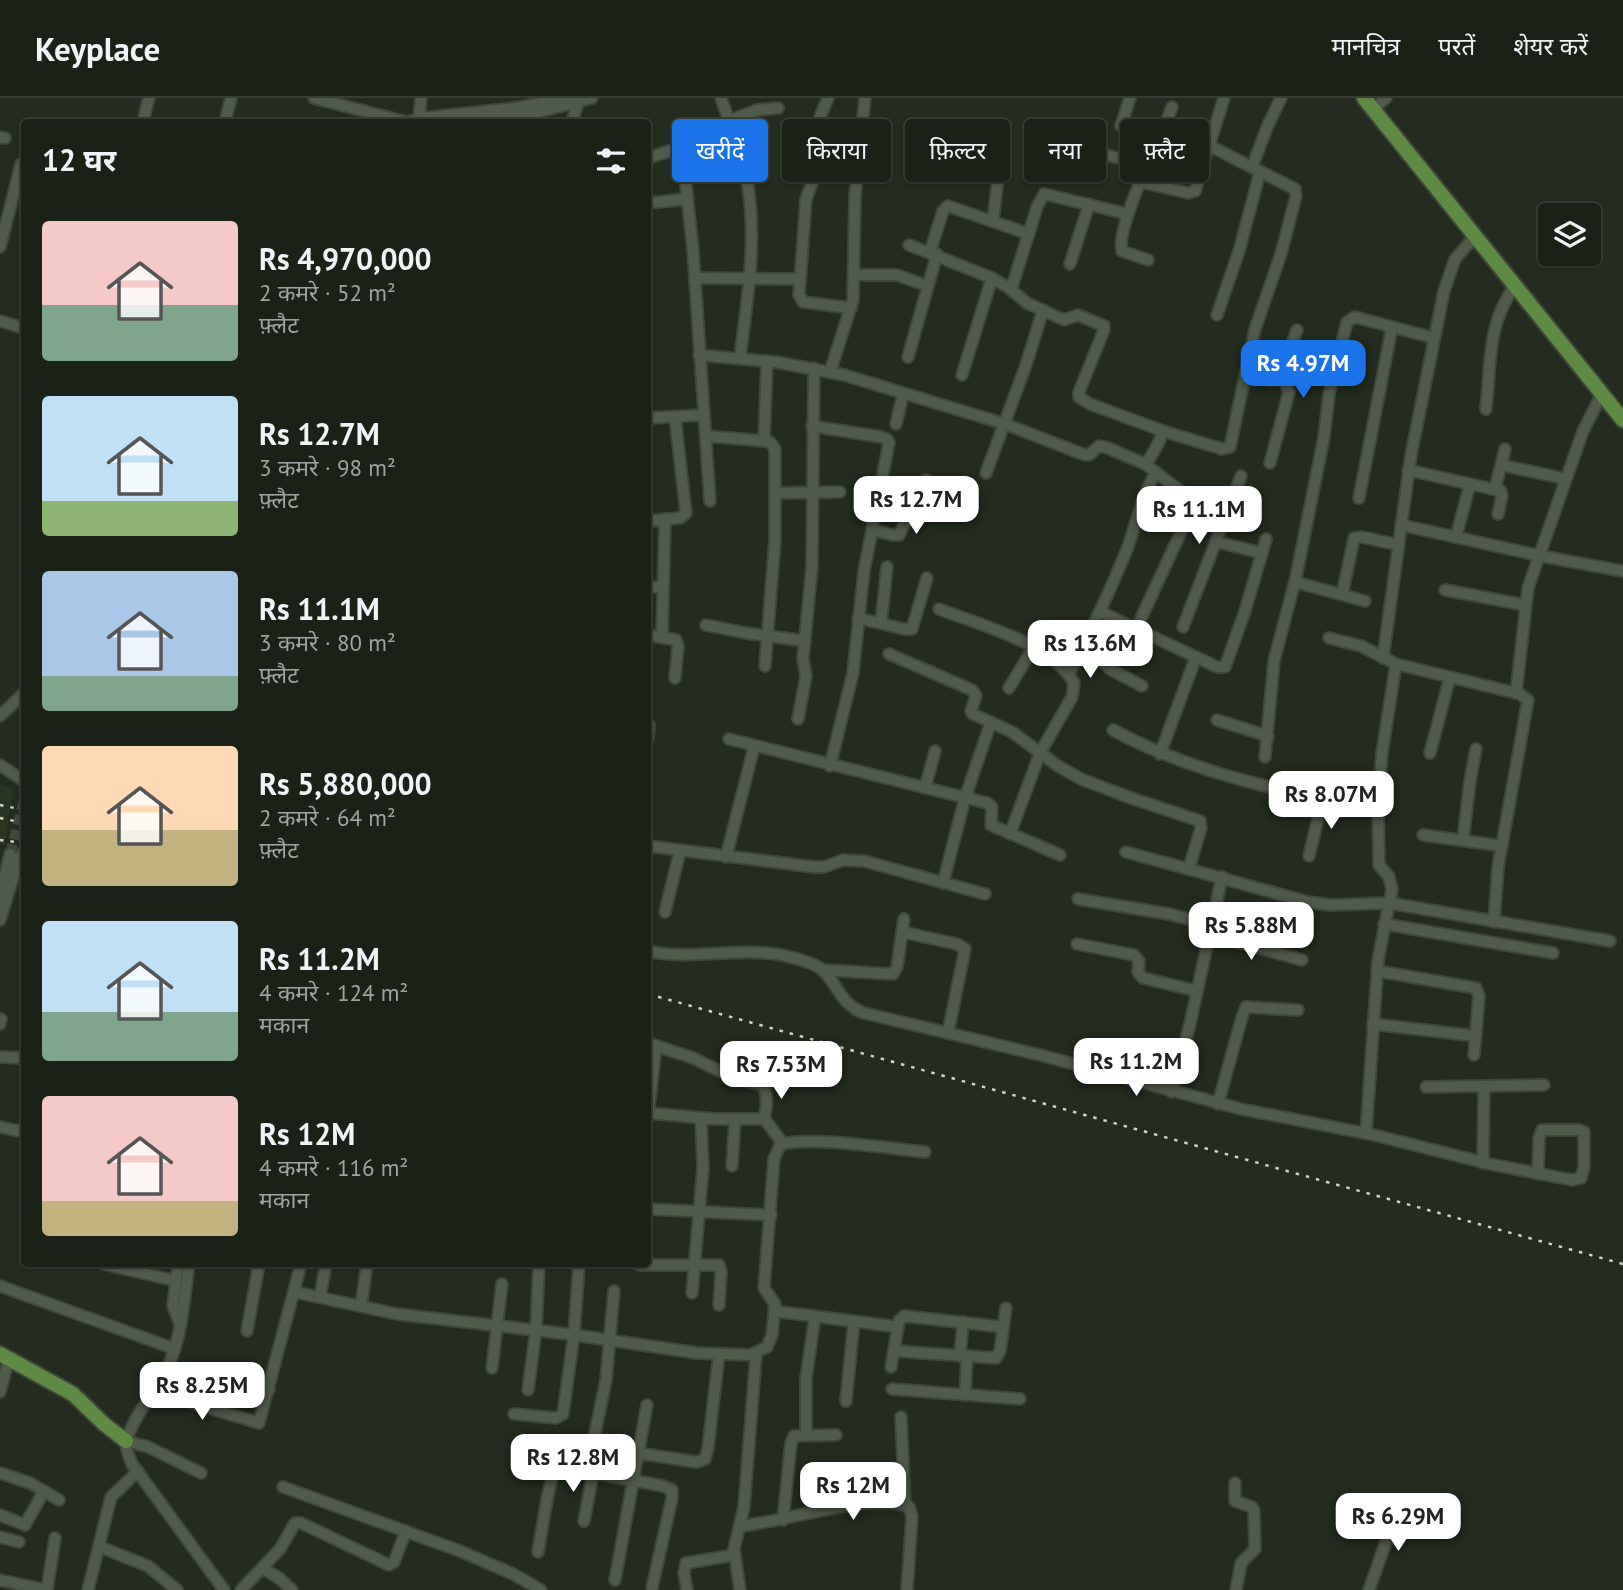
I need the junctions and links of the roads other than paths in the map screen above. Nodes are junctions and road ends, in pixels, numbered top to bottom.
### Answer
1 (149, 98) edge
2 (231, 98) edge
3 (314, 98) edge
4 (421, 98) edge
5 (567, 98) edge
6 (592, 98) edge
7 (721, 98) edge
8 (828, 98) edge
9 (865, 98) edge
10 (1130, 98) edge
11 (1224, 98) edge
12 (1281, 98) edge
13 (1386, 98) edge
14 (578, 103) junction
15 (1369, 104) edge
16 (1172, 107) dead end
17 (778, 108) dead end
18 (144, 119) edge
19 (226, 119) edge
20 (395, 119) edge
21 (419, 119) joint
22 (489, 119) edge
23 (573, 119) edge
24 (729, 119) edge
25 (738, 119) edge
26 (1123, 119) edge
27 (1168, 119) edge
28 (1209, 148) joint
29 (672, 150) edge
30 (651, 157) edge
31 (21, 163) dead end
32 (1256, 169) junction
33 (686, 182) edge
34 (747, 182) edge
35 (997, 182) edge
36 (1141, 182) joint
37 (1199, 182) edge
38 (688, 199) junction
39 (651, 203) edge
40 (1088, 204) junction
41 (1128, 214) junction
42 (993, 221) junction
43 (1029, 234) junction
44 (1476, 235) junction
45 (909, 245) dead end
46 (0, 247) edge
47 (934, 253) junction
48 (1149, 260) dead end
49 (1070, 264) dead end
50 (855, 275) junction
51 (695, 278) junction
52 (992, 278) junction
53 (750, 279) junction
54 (800, 279) junction
55 (928, 286) junction
56 (1515, 286) junction
57 (1011, 290) junction
58 (851, 308) junction
59 (1043, 310) junction
60 (1217, 315) dead end
61 (0, 321) edge
62 (21, 327) edge
63 (1392, 327) junction
64 (1297, 330) dead end
65 (1434, 338) junction
66 (699, 355) junction
67 (908, 357) dead end
68 (740, 358) junction
69 (767, 361) junction
70 (814, 368) junction
71 (830, 372) junction
72 (962, 375) dead end
73 (1245, 376) junction
74 (1281, 379) junction
75 (903, 394) junction
76 (1602, 394) junction
77 (1486, 409) dead end
78 (704, 415) junction
79 (675, 416) junction
80 (651, 418) edge
81 (1623, 420) edge
82 (896, 424) dead end
83 (1005, 424) junction
84 (812, 426) junction
85 (1163, 431) junction
86 (706, 436) junction
87 (764, 441) junction
88 (1505, 449) dead end
89 (1270, 463) dead end
90 (1501, 465) junction
91 (1151, 469) junction
92 (1408, 470) junction
93 (986, 473) dead end
94 (1241, 476) dead end
95 (1566, 479) junction
96 (926, 480) dead end
97 (1470, 484) junction
98 (1495, 489) junction
99 (813, 492) junction
100 (840, 492) dead end
101 (775, 493) junction
102 (1359, 498) dead end
103 (710, 501) dead end
104 (1231, 503) junction
105 (1498, 514) dead end
106 (665, 519) junction
107 (651, 521) edge
108 (1401, 525) junction
109 (872, 530) junction
110 (1181, 532) dead end
111 (1456, 537) junction
112 (1266, 539) dead end
113 (1217, 542) junction
114 (1399, 545) junction
115 (1262, 553) junction
116 (1541, 556) junction
117 (887, 567) dead end
118 (1623, 570) edge
119 (927, 578) dead end
120 (1295, 583) junction
121 (651, 587) edge
122 (663, 587) junction
123 (1445, 590) dead end
124 (1342, 595) junction
125 (1365, 601) dead end
126 (1525, 605) junction
127 (939, 609) dead end
128 (1101, 612) junction
129 (858, 618) junction
130 (881, 623) junction
131 (1123, 623) junction
132 (706, 625) dead end
133 (1183, 627) dead end
134 (1136, 629) junction
135 (651, 635) edge
136 (662, 636) junction
137 (768, 636) junction
138 (1329, 638) dead end
139 (805, 641) junction
140 (1033, 648) junction
141 (889, 654) dead end
142 (1196, 657) junction
143 (1383, 658) junction
144 (1396, 664) junction
145 (765, 666) dead end
146 (1069, 674) junction
147 (1450, 677) junction
148 (675, 678) dead end
149 (1142, 686) dead end
150 (1009, 688) dead end
151 (1516, 693) junction
152 (21, 696) edge
153 (1, 713) edge
154 (797, 719) dead end
155 (1217, 720) dead end
156 (991, 722) junction
157 (1113, 730) dead end
158 (1268, 736) junction
159 (729, 739) dead end
160 (754, 747) junction
161 (1476, 749) dead end
162 (935, 751) dead end
163 (1040, 753) junction
164 (1430, 753) dead end
165 (1160, 754) junction
166 (1265, 757) dead end
167 (0, 765) edge
168 (830, 766) junction
169 (21, 779) edge
170 (925, 788) junction
171 (965, 798) junction
172 (1323, 798) junction
173 (1378, 808) junction
174 (1010, 834) junction
175 (1423, 835) dead end
176 (1464, 841) junction
177 (651, 846) edge
178 (1502, 846) junction
179 (680, 851) junction
180 (1126, 852) dead end
181 (10, 854) tunnel mouth
182 (1059, 855) dead end
183 (21, 856) tunnel mouth
184 (1309, 856) dead end
185 (726, 857) junction
186 (1189, 868) junction
187 (1222, 877) junction
188 (943, 883) junction
189 (985, 894) dead end
190 (0, 897) edge
191 (1078, 899) dead end
192 (1389, 903) junction
193 (665, 912) dead end
194 (904, 919) dead end
195 (0, 920) edge
196 (1494, 922) junction
197 (1384, 924) junction
198 (1210, 930) junction
199 (902, 932) junction
200 (1610, 941) dead end
201 (1077, 944) dead end
202 (651, 951) edge
203 (1553, 953) dead end
204 (1302, 960) dead end
205 (824, 970) junction
206 (1377, 971) junction
207 (1197, 991) junction
208 (1298, 1010) dead end
209 (1373, 1024) junction
210 (948, 1033) junction
211 (1476, 1036) junction
212 (652, 1044) edge
213 (1474, 1055) dead end
214 (0, 1057) edge
215 (21, 1058) edge
216 (651, 1062) edge
217 (1544, 1085) dead end
218 (1484, 1086) junction
219 (1426, 1087) dead end
220 (1172, 1092) junction
221 (1218, 1104) junction
222 (651, 1114) edge
223 (701, 1118) junction
224 (764, 1118) junction
225 (735, 1119) junction
226 (0, 1127) edge
227 (21, 1131) edge
228 (1366, 1133) junction
229 (783, 1144) junction
230 (925, 1152) dead end
231 (1483, 1163) junction
232 (732, 1166) dead end
233 (1538, 1174) junction
234 (651, 1209) edge
235 (700, 1213) junction
236 (771, 1215) junction
237 (651, 1265) edge
238 (695, 1265) junction
239 (117, 1267) edge
240 (178, 1267) edge
241 (188, 1267) edge
242 (258, 1267) edge
243 (300, 1267) edge
244 (325, 1267) edge
245 (367, 1267) edge
246 (539, 1267) edge
247 (579, 1267) edge
248 (176, 1281) junction
249 (502, 1284) dead end
250 (0, 1286) edge
251 (614, 1291) dead end
252 (294, 1292) junction
253 (692, 1293) dead end
254 (320, 1297) junction
255 (719, 1305) dead end
256 (361, 1306) junction
257 (1006, 1308) dead end
258 (774, 1311) junction
259 (816, 1316) junction
260 (854, 1321) junction
261 (963, 1322) junction
262 (180, 1324) junction
263 (497, 1325) junction
264 (1003, 1326) junction
265 (898, 1327) junction
266 (536, 1330) junction
267 (247, 1331) dead end
268 (574, 1334) junction
269 (611, 1339) junction
270 (175, 1349) junction
271 (894, 1351) junction
272 (719, 1354) junction
273 (756, 1354) junction
274 (5, 1357) edge
275 (963, 1357) junction
276 (891, 1367) dead end
277 (492, 1368) dead end
278 (192, 1371) dead end
279 (892, 1389) dead end
280 (269, 1390) junction
281 (153, 1391) junction
282 (528, 1391) dead end
283 (0, 1392) edge
284 (965, 1395) junction
285 (1020, 1399) dead end
286 (846, 1401) dead end
287 (648, 1405) dead end
288 (514, 1414) dead end
289 (901, 1417) dead end
290 (806, 1434) junction
291 (836, 1435) dead end
292 (126, 1441) junction
293 (560, 1443) dead end
294 (638, 1453) junction
295 (555, 1466) junction
296 (138, 1471) junction
297 (590, 1472) junction
298 (0, 1473) edge
299 (201, 1473) dead end
300 (633, 1480) junction
301 (1235, 1483) dead end
302 (283, 1487) dead end
303 (44, 1491) junction
304 (59, 1500) dead end
305 (1400, 1502) dead end
306 (905, 1505) junction
307 (0, 1515) edge
308 (783, 1520) junction
309 (584, 1521) dead end
310 (740, 1526) junction
311 (406, 1531) junction
312 (0, 1537) edge
313 (55, 1538) dead end
314 (19, 1542) dead end
315 (100, 1547) junction
316 (538, 1552) dead end
317 (735, 1555) junction
318 (262, 1568) junction
319 (0, 1580) edge
320 (615, 1580) dead end
321 (523, 1585) edge
322 (652, 1588) dead end
323 (46, 1590) edge
324 (88, 1590) edge
325 (177, 1590) edge
326 (223, 1590) edge
327 (241, 1590) edge
328 (292, 1590) edge
329 (541, 1590) edge
330 (687, 1590) edge
331 (740, 1590) edge
332 (907, 1590) edge
333 (1236, 1590) edge
334 (1369, 1590) edge

1 - 18 street
2 - 19 street
3 - 20 street
4 - 21 street
5 - 21 street
6 - 14 street
7 - 24 street
8 - 54 street
9 - 50 street
10 - 26 street
11 - 28 street
12 - 32 street
13 - 15 street
14 - 22 street
14 - 23 street
15 - 44 main road
16 - 27 street
17 - 25 street
28 - 32 street
29 - 30 street
31 - 46 street
32 - 60 street
32 - 73 street
33 - 38 street
34 - 53 street
35 - 42 street
36 - 37 street
36 - 41 street
38 - 39 street
38 - 51 street
40 - 41 street
40 - 43 street
40 - 49 street
41 - 48 street
42 - 43 street
42 - 47 street
43 - 57 street
44 - 56 main road
44 - 65 street
45 - 47 street
47 - 52 street
47 - 55 street
50 - 55 street
50 - 58 street
51 - 53 street
51 - 66 street
52 - 57 street
52 - 72 street
53 - 54 street
53 - 68 street
54 - 58 street
55 - 67 street
56 - 76 main road
56 - 77 street
57 - 59 street
58 - 71 street
59 - 83 street
59 - 85 street
61 - 62 street
63 - 65 street
63 - 102 street
63 - 120 street
64 - 74 street
65 - 92 street
66 - 68 street
66 - 78 street
68 - 69 street
69 - 70 street
69 - 87 street
70 - 71 street
70 - 84 street
71 - 75 street
73 - 74 street
73 - 85 street
74 - 89 street
75 - 82 street
75 - 83 street
76 - 81 main road
76 - 95 street
78 - 79 street
78 - 86 street
79 - 80 street
79 - 106 street
83 - 91 street
83 - 93 street
84 - 99 street
84 - 109 street
85 - 91 street
86 - 87 street
86 - 103 street
87 - 101 street
88 - 90 street
90 - 95 street
90 - 98 street
91 - 104 street
91 - 128 street
92 - 97 street
92 - 108 street
94 - 104 street
95 - 116 street
96 - 109 street
97 - 98 street
97 - 111 street
98 - 105 street
99 - 100 street
99 - 101 street
99 - 139 street
101 - 137 street
104 - 113 street
106 - 107 street
106 - 122 street
108 - 111 street
108 - 114 street
109 - 129 street
110 - 134 street
111 - 116 street
112 - 115 street
113 - 115 street
113 - 133 street
114 - 124 street
114 - 143 street
115 - 142 street
116 - 118 street
116 - 126 street
117 - 130 street
119 - 130 street
120 - 124 street
120 - 158 street
121 - 122 street
122 - 136 street
123 - 126 street
124 - 125 street
126 - 151 street
127 - 140 street
128 - 131 street
128 - 146 street
129 - 130 street
129 - 168 street
131 - 134 street
131 - 149 street
132 - 137 street
134 - 142 street
135 - 136 street
136 - 148 street
137 - 139 street
137 - 145 street
138 - 143 street
139 - 154 street
140 - 146 street
140 - 150 street
141 - 156 street
142 - 165 street
143 - 144 street
144 - 147 street
144 - 173 street
146 - 163 street
147 - 151 street
147 - 164 street
151 - 178 street
152 - 153 street
155 - 158 street
156 - 163 street
156 - 171 street
157 - 165 street
158 - 166 street
159 - 160 street
160 - 168 street
160 - 185 street
161 - 176 street
162 - 170 street
163 - 174 street
163 - 186 street
165 - 172 street
167 - 169 street
168 - 170 street
170 - 171 street
171 - 174 street
171 - 188 street
172 - 173 street
172 - 184 street
173 - 192 street
174 - 182 street
175 - 176 street
176 - 178 street
177 - 179 street
178 - 196 street
179 - 185 street
179 - 193 street
180 - 186 street
181 - 190 street
183 - 195 street
185 - 188 street
186 - 187 street
187 - 192 street
187 - 198 street
188 - 189 street
191 - 198 street
192 - 196 street
192 - 197 street
194 - 199 street
196 - 200 street
197 - 203 street
197 - 206 street
198 - 204 street
198 - 207 street
199 - 205 street
199 - 210 street
201 - 207 street
202 - 205 street
205 - 210 street
206 - 209 street
206 - 211 street
207 - 220 street
208 - 221 street
209 - 211 street
209 - 228 street
210 - 220 street
211 - 213 street
212 - 216 street
212 - 224 street
214 - 215 street
217 - 218 street
218 - 219 street
218 - 231 street
220 - 221 street
221 - 228 street
222 - 223 street
223 - 225 street
223 - 235 street
224 - 225 street
224 - 229 street
225 - 232 street
226 - 227 street
228 - 231 street
229 - 230 street
229 - 236 street
231 - 233 street
233 - 233 street
234 - 235 street
235 - 236 street
235 - 238 street
236 - 258 street
237 - 238 street
238 - 253 street
238 - 255 street
239 - 248 street
240 - 248 street
241 - 262 street
242 - 267 street
243 - 252 street
244 - 254 street
245 - 256 street
246 - 266 street
247 - 268 street
248 - 262 street
249 - 263 street
250 - 270 street
251 - 269 street
252 - 254 street
252 - 280 street
254 - 256 street
256 - 263 street
257 - 264 street
258 - 259 street
258 - 273 street
259 - 260 street
259 - 290 street
260 - 265 street
260 - 286 street
261 - 264 street
261 - 265 street
261 - 275 street
262 - 270 street
263 - 266 street
263 - 277 street
264 - 275 street
265 - 271 street
266 - 268 street
266 - 282 street
268 - 269 street
268 - 288 street
269 - 272 street
269 - 297 street
270 - 281 street
271 - 275 street
271 - 276 street
272 - 273 street
272 - 294 street
273 - 310 street
274 - 283 street
274 - 292 main road
275 - 284 street
278 - 280 street
279 - 284 street
280 - 281 street
281 - 292 street
284 - 285 street
287 - 294 street
289 - 306 street
290 - 291 street
290 - 308 street
292 - 296 street
292 - 299 street
293 - 295 street
294 - 300 street
295 - 297 street
295 - 316 street
296 - 315 street
296 - 326 street
297 - 300 street
297 - 309 street
298 - 303 street
300 - 320 street
300 - 322 street
301 - 333 street
302 - 311 street
303 - 304 street
303 - 307 street
305 - 334 street
306 - 308 street
306 - 332 street
308 - 310 street
310 - 317 street
311 - 318 street
311 - 321 street
312 - 314 street
313 - 323 street
315 - 324 street
315 - 325 street
317 - 330 street
317 - 331 street
318 - 327 street
318 - 328 street
319 - 323 street
321 - 329 street

